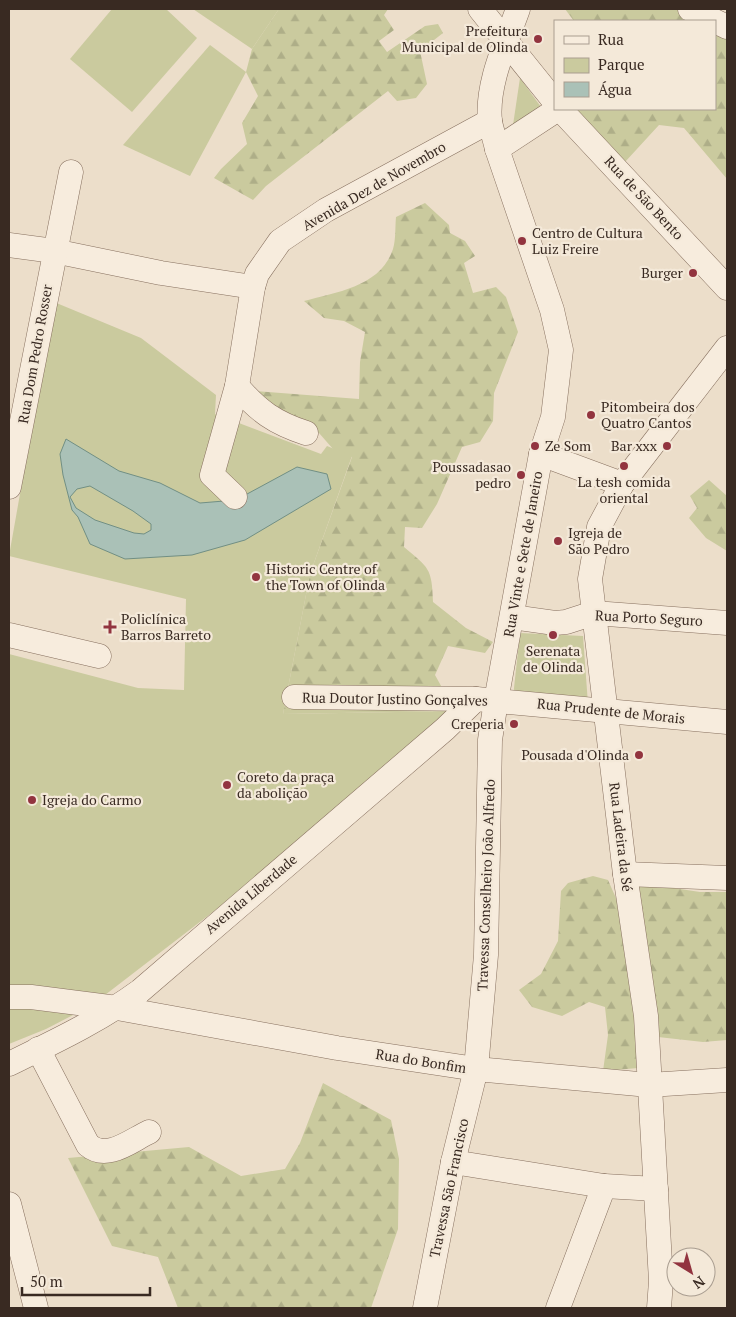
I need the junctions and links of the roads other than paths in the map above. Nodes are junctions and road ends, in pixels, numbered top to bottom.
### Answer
1 (480, 9) edge
2 (518, 9) edge
3 (690, 9) edge
4 (713, 20) edge
5 (507, 40) junction
6 (554, 101) edge
7 (557, 110) edge
8 (560, 110) edge
9 (490, 121) junction
10 (497, 149) junction
11 (71, 172) dead end
12 (9, 245) edge
13 (54, 251) junction
14 (253, 287) junction
15 (727, 288) edge
16 (727, 348) edge
17 (237, 386) junction
18 (306, 433) dead end
19 (541, 454) junction
20 (13, 456) edge
21 (622, 484) junction
22 (9, 487) edge
23 (235, 497) dead end
24 (594, 613) junction
25 (512, 617) junction
26 (727, 623) edge
27 (9, 636) edge
28 (99, 656) dead end
29 (294, 697) dead end
30 (486, 700) junction
31 (606, 710) junction
32 (727, 722) edge
33 (625, 874) junction
34 (727, 878) edge
35 (9, 997) edge
36 (117, 1008) junction
37 (38, 1049) junction
38 (9, 1064) edge
39 (476, 1069) junction
40 (727, 1080) edge
41 (649, 1084) junction
42 (149, 1132) dead end
43 (453, 1162) junction
44 (604, 1186) junction
45 (656, 1189) junction
46 (9, 1204) edge
47 (36, 1308) edge
48 (425, 1308) edge
49 (558, 1308) edge
50 (659, 1308) edge

1 - 5 street
2 - 5 street, Rua Vinte e Sete de Janeiro
3 - 4 street
5 - 6 street
5 - 9 street, Rua Vinte e Sete de Janeiro
7 - 10 street
8 - 15 street, Rua de São Bento
9 - 10 street, Rua Vinte e Sete de Janeiro
9 - 14 street, Avenida Dez de Novembro
10 - 19 street, Rua Vinte e Sete de Janeiro
11 - 13 street, Rua Dom Pedro Rosser
12 - 13 street
13 - 14 street
13 - 20 street, Rua Dom Pedro Rosser
14 - 17 street, Avenida Dez de Novembro
16 - 21 street, Rua Ladeira da Sé
17 - 18 street
17 - 23 street, Avenida Dez de Novembro
19 - 21 street
19 - 25 street, Rua Vinte e Sete de Janeiro
20 - 22 street, Rua Dom Pedro Rosser
21 - 24 street, Rua Ladeira da Sé
24 - 25 street, Rua Porto Seguro
24 - 26 street, Rua Porto Seguro
24 - 31 street, Rua Ladeira da Sé
25 - 30 street, Rua Vinte e Sete de Janeiro
27 - 28 street
29 - 30 street, Rua Doutor Justino Gonçalves
30 - 31 street, Rua Prudente de Morais
30 - 36 street, Avenida Liberdade
30 - 39 street, Travessa Conselheiro João Alfredo
31 - 32 street, Rua Prudente de Morais
31 - 33 street, Rua Ladeira da Sé
33 - 34 street
33 - 41 street, Rua Ladeira da Sé
35 - 36 street, Rua do Bonfim
36 - 37 street, Avenida Liberdade
36 - 39 street, Rua do Bonfim
37 - 38 street, Avenida Liberdade
37 - 42 street
39 - 41 street, Rua do Bonfim
39 - 43 street, Travessa São Francisco
40 - 41 street, Rua do Bonfim
41 - 45 street, Rua Ladeira da Sé
43 - 44 street
43 - 48 street, Travessa São Francisco
44 - 45 street
44 - 49 street
45 - 50 street, Rua Ladeira da Sé
46 - 47 street

